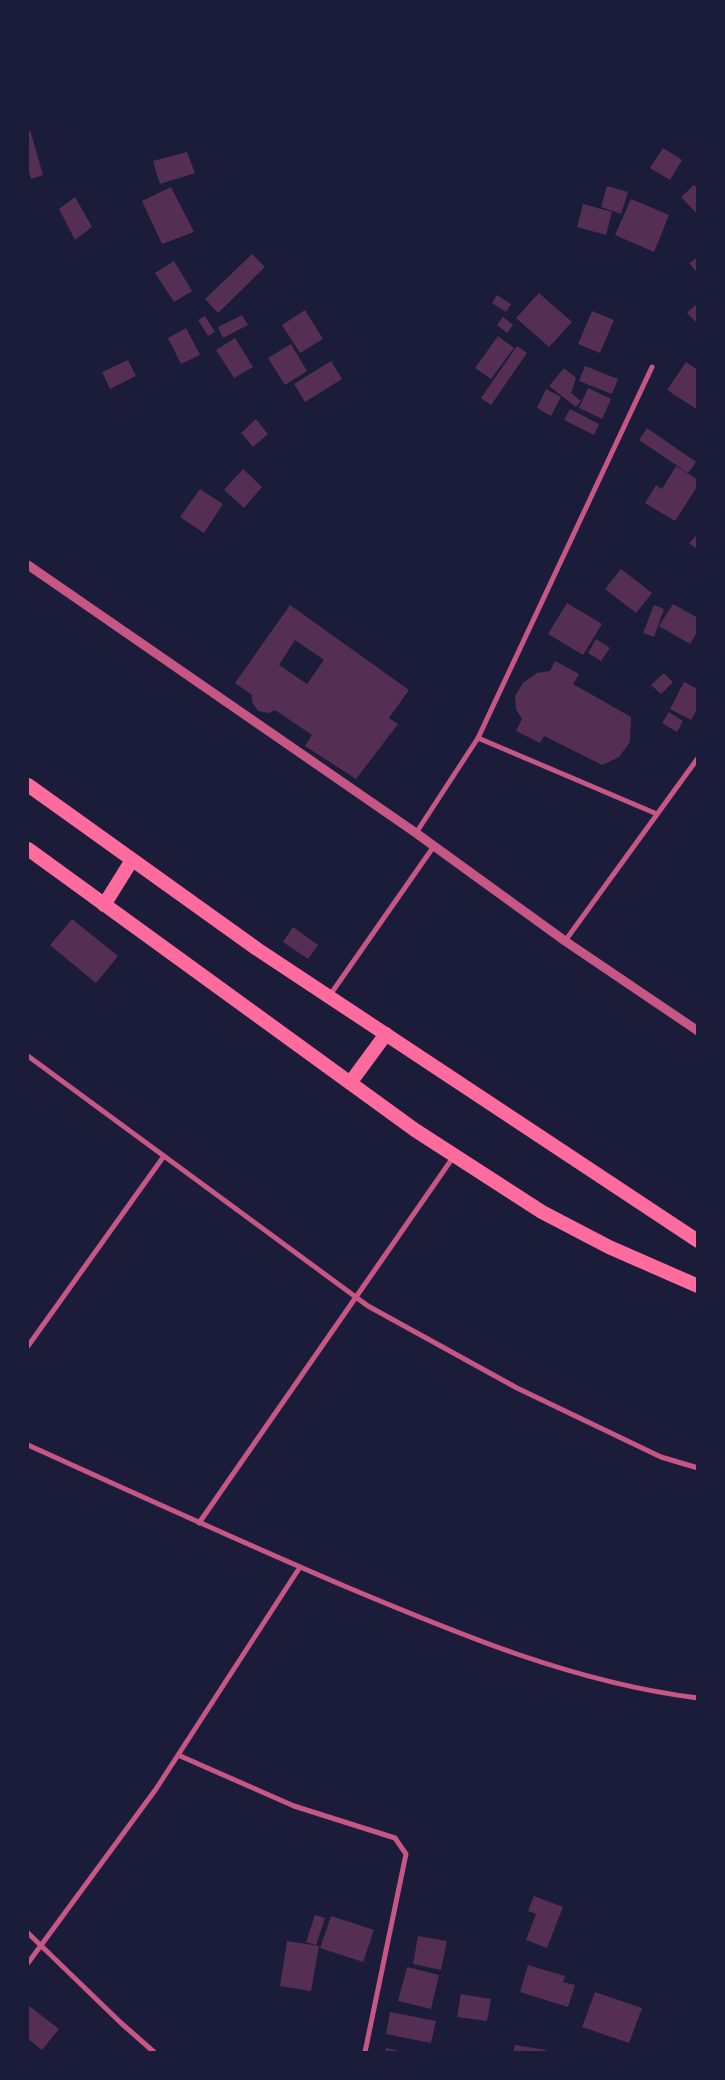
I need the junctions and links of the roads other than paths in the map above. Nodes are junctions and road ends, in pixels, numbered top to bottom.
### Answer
1 (652, 367) dead end
2 (28, 565) edge
3 (478, 738) junction
4 (698, 758) edge
5 (28, 785) edge
6 (657, 814) junction
7 (416, 833) junction
8 (434, 846) junction
9 (28, 850) edge
10 (132, 860) junction
11 (104, 905) junction
12 (565, 941) junction
13 (328, 998) junction
14 (698, 1031) edge
15 (386, 1034) junction
16 (28, 1056) edge
17 (350, 1083) junction
18 (454, 1155) junction
19 (164, 1156) junction
20 (698, 1241) edge
21 (698, 1286) edge
22 (356, 1297) junction
23 (28, 1346) edge
24 (28, 1445) edge
25 (698, 1468) edge
26 (198, 1523) junction
27 (300, 1568) junction
28 (698, 1698) edge
29 (178, 1755) junction
30 (28, 1933) edge
31 (40, 1946) junction
32 (28, 1963) edge
33 (154, 2052) edge
34 (365, 2052) edge

1 - 3 street
2 - 7 street
3 - 6 street
3 - 7 street
4 - 6 street
5 - 10 highway
6 - 12 street
7 - 8 street
8 - 12 street
8 - 13 street
9 - 11 highway
10 - 11 highway
10 - 13 highway
11 - 17 highway
12 - 14 street
13 - 15 highway
15 - 17 highway
15 - 20 highway
16 - 19 street
17 - 18 highway
18 - 21 highway
18 - 22 street
19 - 22 street
19 - 23 street
22 - 25 street
22 - 26 street
24 - 26 street
26 - 27 street
27 - 28 street
27 - 29 street
29 - 31 street
29 - 34 street
30 - 31 street
31 - 32 street
31 - 33 street

